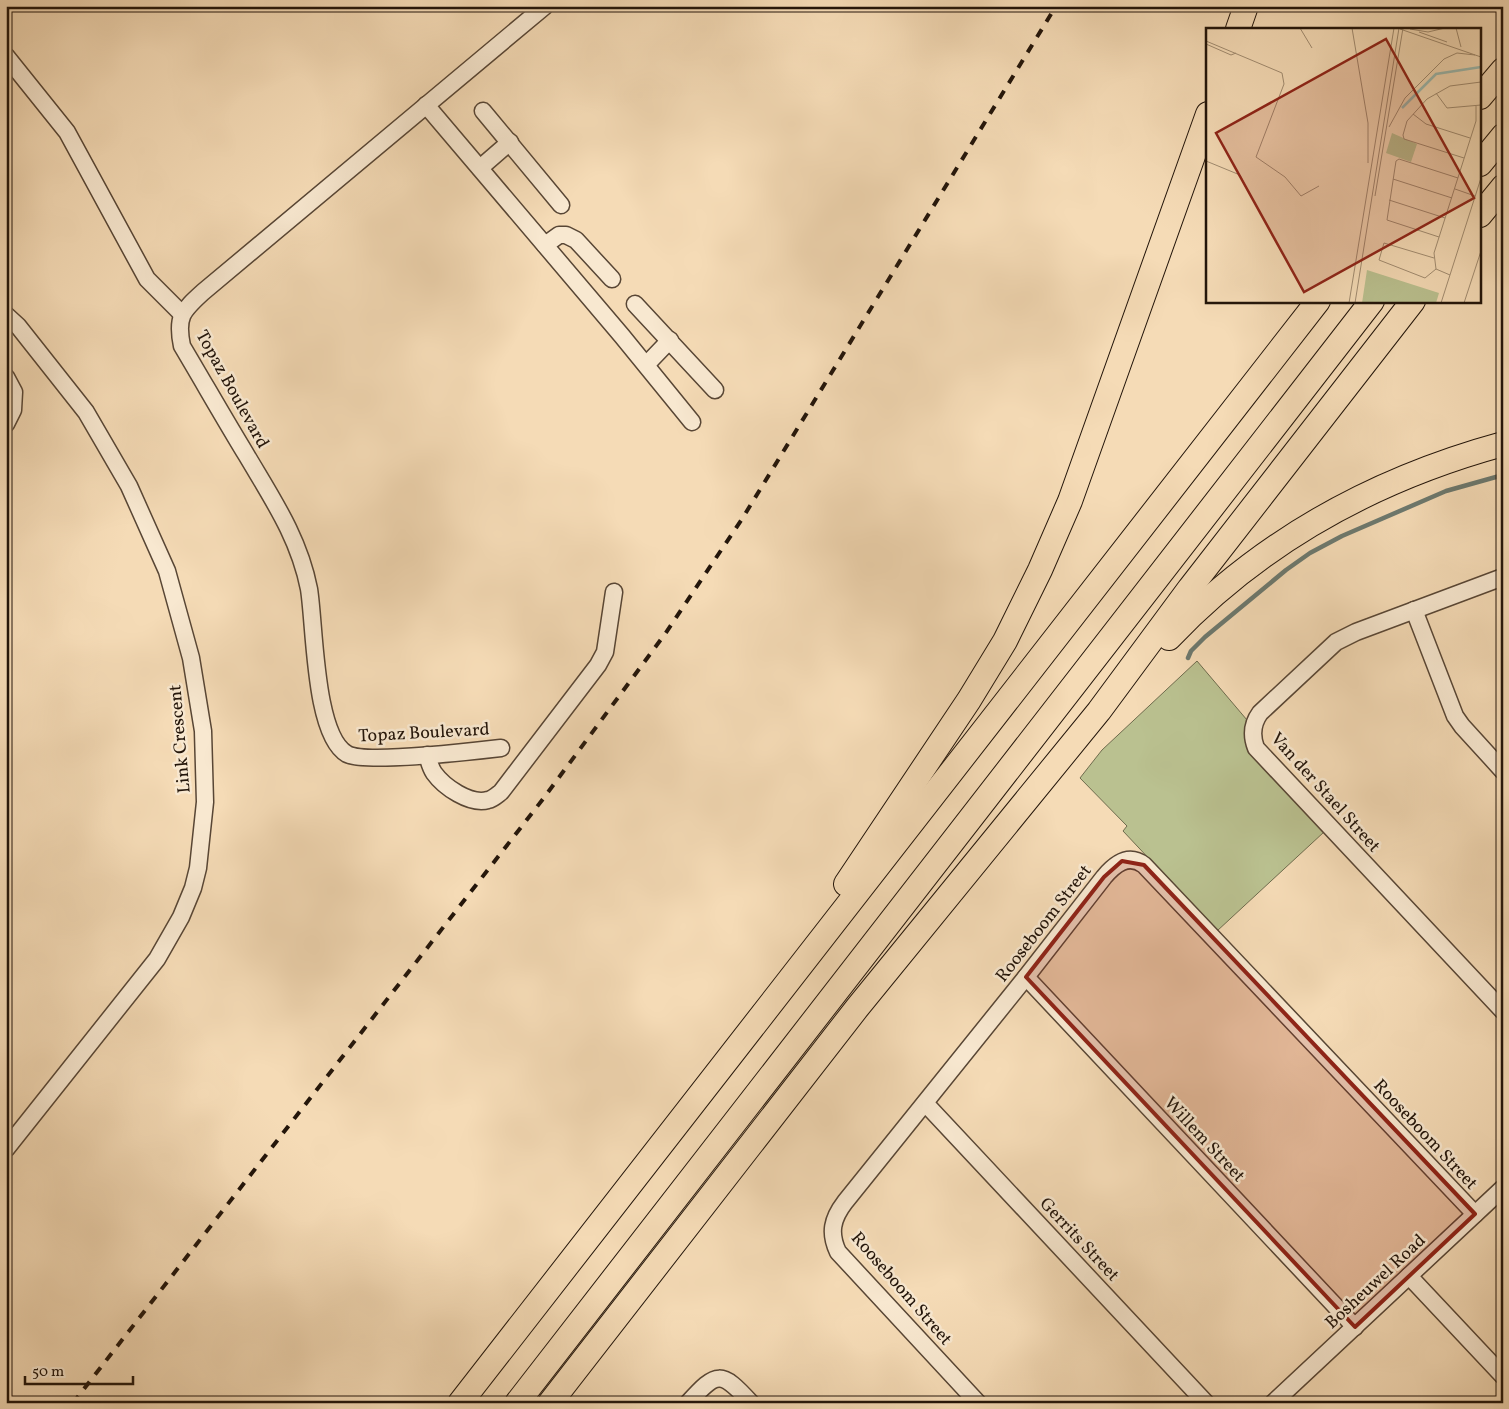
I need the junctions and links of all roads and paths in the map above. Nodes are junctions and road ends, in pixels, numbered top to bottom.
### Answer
1 (545, 6) edge
2 (1246, 6) edge
3 (1238, 28) edge
4 (6, 56) edge
5 (1503, 70) edge
6 (1482, 95) edge
7 (426, 105) junction
8 (483, 111) dead end
9 (1206, 120) edge
10 (1503, 136) edge
11 (510, 142) junction
12 (1482, 162) edge
13 (480, 168) junction
14 (1503, 187) edge
15 (561, 205) dead end
16 (1482, 213) edge
17 (545, 245) junction
18 (612, 279) dead end
19 (1317, 302) edge
20 (1371, 302) edge
21 (1412, 302) edge
22 (635, 304) dead end
23 (182, 314) junction
24 (6, 315) edge
25 (670, 340) junction
26 (646, 365) junction
27 (6, 377) edge
28 (715, 390) dead end
29 (692, 422) dead end
30 (6, 424) edge
31 (1503, 444) edge
32 (1503, 577) edge
33 (614, 592) dead end
34 (1414, 610) junction
35 (1099, 711) junction
36 (501, 748) dead end
37 (427, 755) junction
38 (1503, 771) edge
39 (1026, 977) junction
40 (1503, 1010) edge
41 (747, 1034) junction
42 (925, 1102) junction
43 (6, 1149) edge
44 (1503, 1188) edge
45 (1475, 1214) junction
46 (1409, 1276) junction
47 (1355, 1327) junction
48 (1503, 1376) edge
49 (460, 1403) edge
50 (517, 1403) edge
51 (550, 1403) edge
52 (688, 1403) edge
53 (751, 1403) edge
54 (978, 1403) edge
55 (1206, 1403) edge
56 (1273, 1403) edge

1 - 7 street, Topaz Boulevard
2 - 3 highway
4 - 23 street
5 - 6 highway
7 - 13 street
7 - 23 street, Topaz Boulevard
8 - 11 street
9 - 41 highway
10 - 12 highway
11 - 13 street
11 - 15 street
13 - 17 street
14 - 16 highway
17 - 18 street
17 - 26 street
19 - 41 highway
20 - 50 highway
21 - 35 highway
22 - 25 street
23 - 37 street, Topaz Boulevard
24 - 43 street, Link Crescent
25 - 26 street
25 - 28 street
26 - 29 street
27 - 30 street
31 - 35 highway
32 - 34 street, Van der Stael Street
33 - 37 street
34 - 38 street
34 - 40 street, Van der Stael Street
35 - 51 highway
36 - 37 street, Topaz Boulevard
39 - 42 street, Rooseboom Street
39 - 45 street, Rooseboom Street
39 - 47 street, Willem Street
41 - 49 highway
42 - 54 street, Rooseboom Street
42 - 55 street, Gerrits Street
44 - 45 street, Bosheuwel Road
45 - 46 street, Bosheuwel Road
46 - 47 street, Bosheuwel Road
46 - 48 street
47 - 56 street, Bosheuwel Road
52 - 53 street

